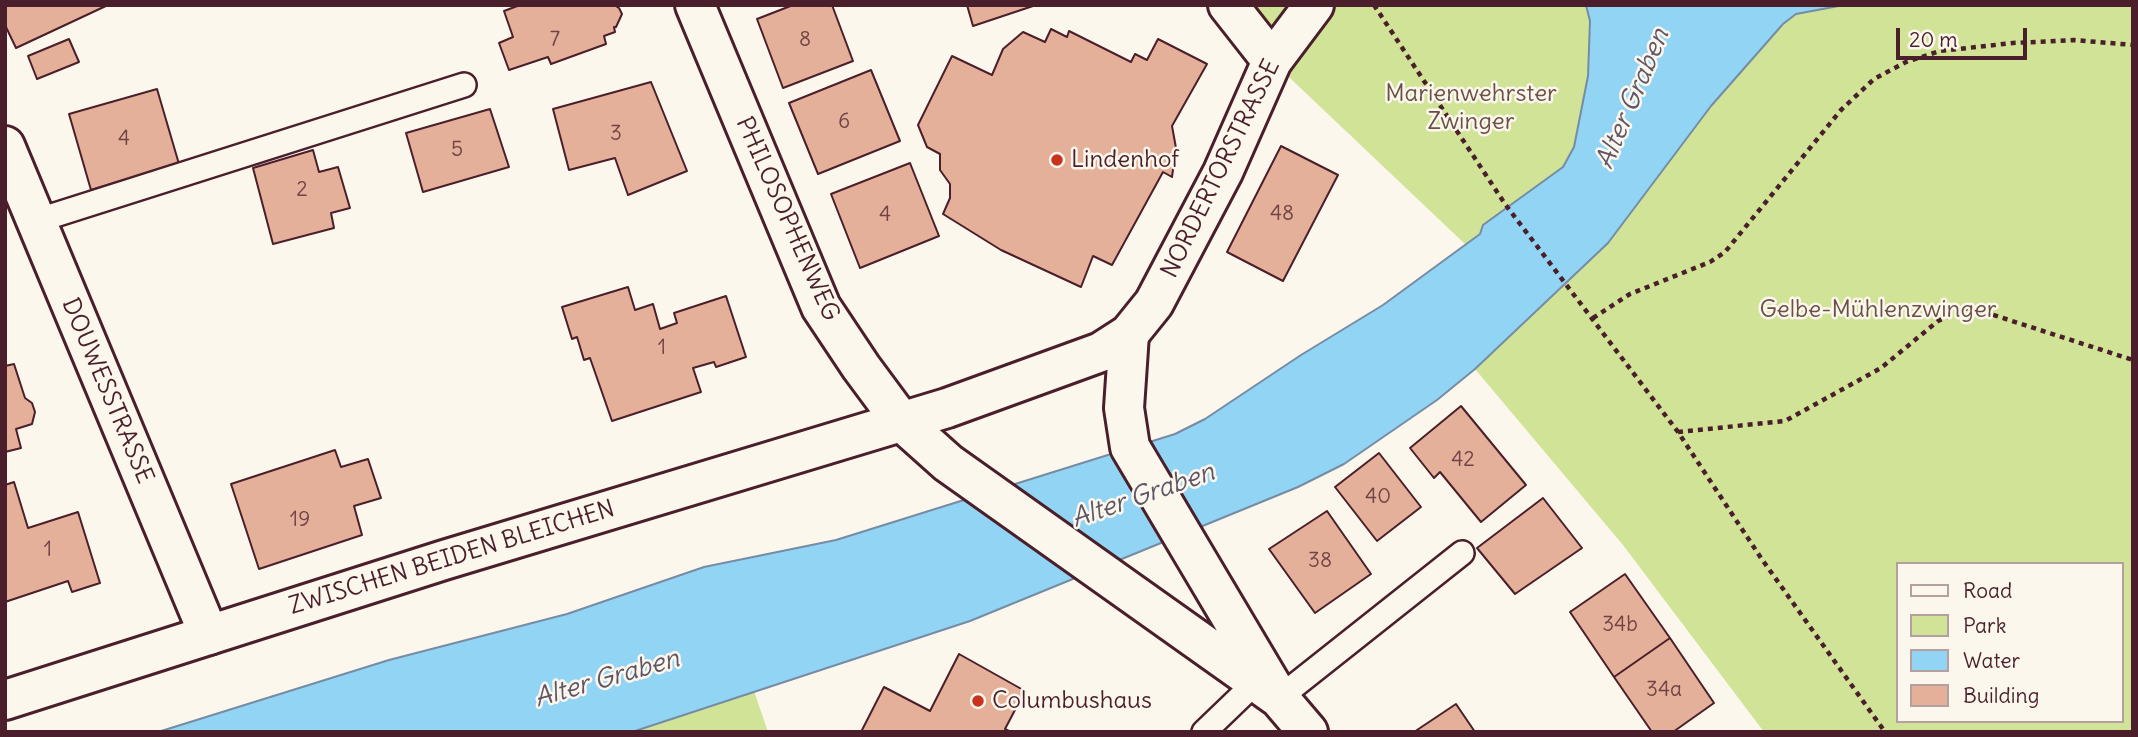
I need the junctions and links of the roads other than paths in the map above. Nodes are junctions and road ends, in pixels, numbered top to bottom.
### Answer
1 (695, 5) edge
2 (1228, 5) edge
3 (1314, 5) edge
4 (1272, 61) junction
5 (464, 85) dead end
6 (5, 146) edge
7 (36, 221) junction
8 (1129, 334) junction
9 (901, 421) junction
10 (1462, 554) dead end
11 (209, 635) junction
12 (1268, 690) junction
13 (5, 700) edge
14 (1204, 732) edge
15 (1308, 732) edge

1 - 9 street, PHILOSOPHENWEG
2 - 4 street
3 - 4 street, NORDERTORSTRASSE
4 - 8 street, NORDERTORSTRASSE
5 - 7 lane
6 - 7 street, DOUWESSTRASSE
7 - 11 street, DOUWESSTRASSE
8 - 9 street, NORDERTORSTRASSE
8 - 12 street
9 - 11 street, ZWISCHEN BEIDEN BLEICHEN
9 - 12 street
10 - 12 lane
11 - 13 street, ZWISCHEN BEIDEN BLEICHEN
12 - 14 lane
12 - 15 street

